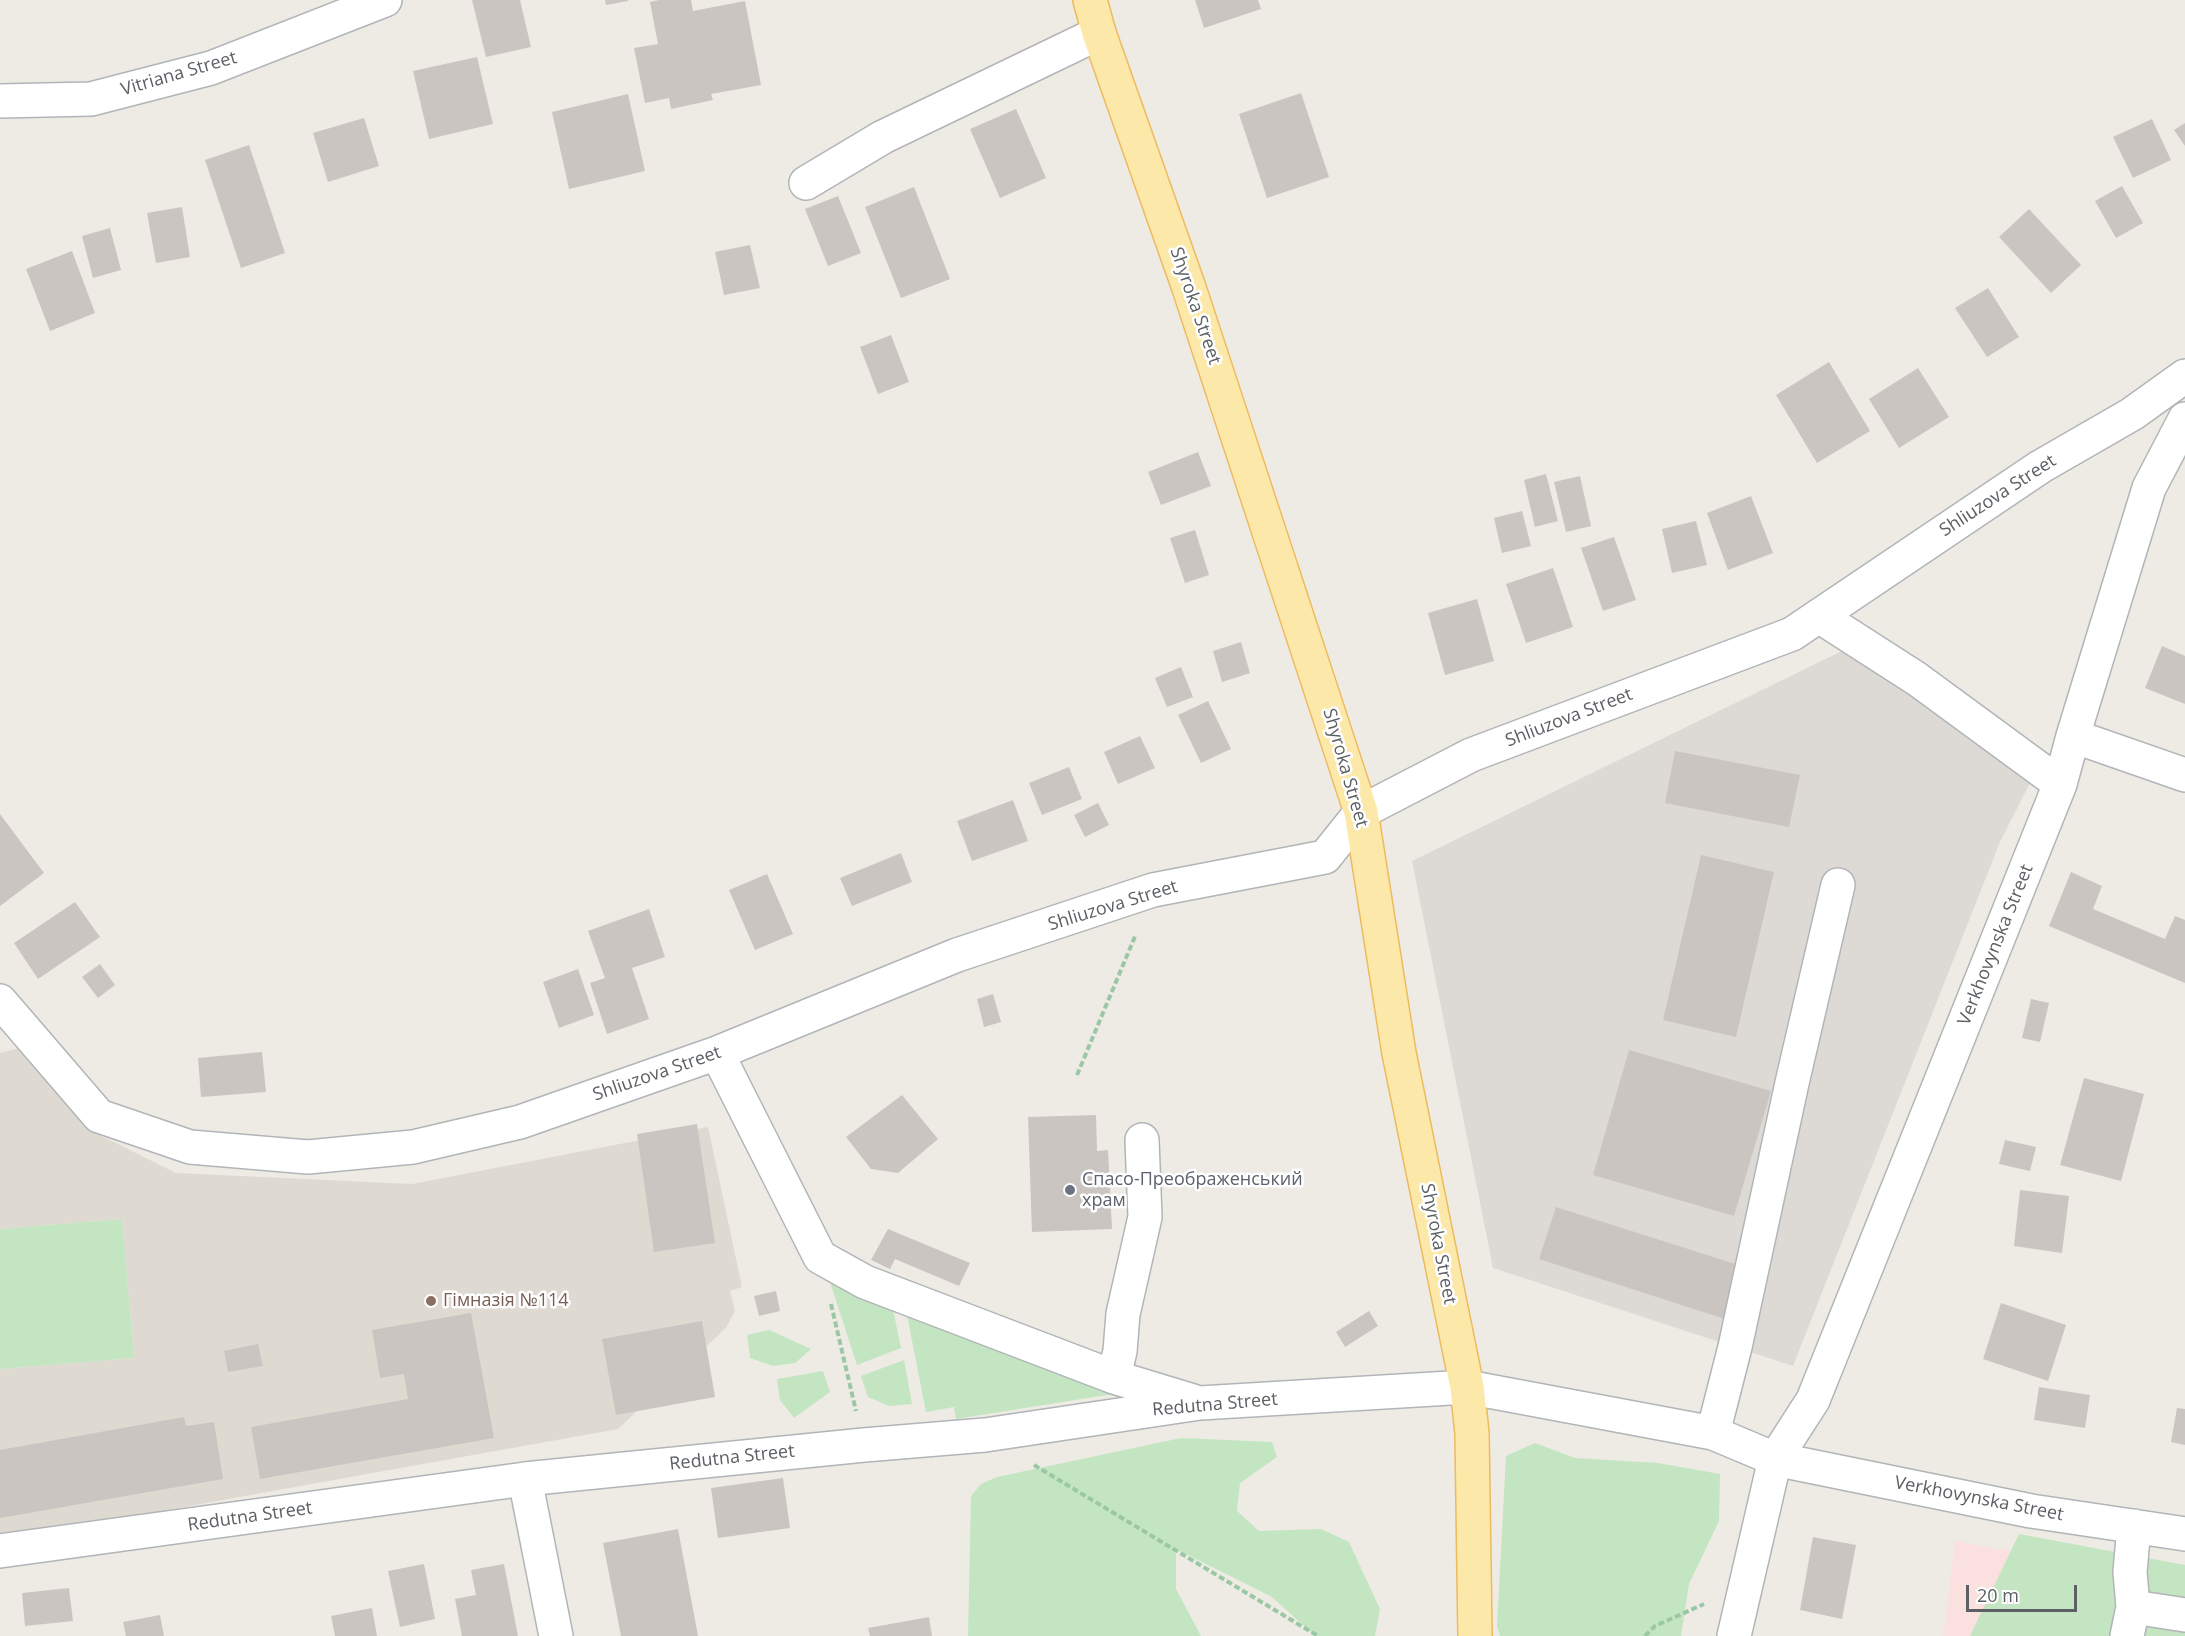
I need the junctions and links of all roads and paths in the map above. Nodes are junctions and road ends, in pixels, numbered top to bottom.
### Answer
1 (385, 0) edge
2 (1090, 0) edge
3 (1100, 33) junction
4 (0, 101) edge
5 (806, 183) dead end
6 (2185, 376) edge
7 (2185, 419) edge
8 (1820, 616) junction
9 (2073, 736) junction
10 (2185, 775) edge
11 (2061, 784) junction
12 (1361, 812) junction
13 (1838, 885) dead end
14 (1153, 890) junction
15 (0, 1001) edge
16 (717, 1053) junction
17 (1077, 1074) dead end
18 (1142, 1140) dead end
19 (820, 1257) junction
20 (1114, 1377) junction
21 (1467, 1387) junction
22 (1200, 1404) junction
23 (1713, 1433) junction
24 (985, 1435) junction
25 (864, 1445) junction
26 (1774, 1459) junction
27 (525, 1479) junction
28 (2134, 1526) junction
29 (2185, 1534) edge
30 (0, 1551) edge
31 (2185, 1615) edge
32 (1737, 1621) edge
33 (2130, 1622) edge
34 (556, 1636) edge
35 (1318, 1636) edge
36 (1475, 1636) edge
37 (1645, 1636) edge

1 - 4 street, Vitriana Street
2 - 3 main road, Shyroka Street
3 - 5 street
3 - 12 main road, Shyroka Street
6 - 8 street, Shliuzova Street
7 - 9 street, Verkhovynska Street
8 - 11 street
8 - 12 street, Shliuzova Street
9 - 10 street
9 - 11 street, Verkhovynska Street
11 - 26 street, Verkhovynska Street
12 - 14 street, Shliuzova Street
12 - 21 main road, Shyroka Street
13 - 23 street
14 - 16 street, Shliuzova Street
14 - 17 path
15 - 16 street, Shliuzova Street
16 - 19 street
18 - 20 street
19 - 20 street
19 - 25 path
20 - 22 street
21 - 22 street, Redutna Street
21 - 23 street, Verkhovynska Street
21 - 36 main road, Shyroka Street
22 - 24 street, Redutna Street
23 - 26 street, Verkhovynska Street
24 - 25 street, Redutna Street
24 - 35 path
25 - 27 street, Redutna Street
26 - 28 street, Verkhovynska Street
26 - 32 street
27 - 30 street, Redutna Street
27 - 34 street
28 - 29 street, Verkhovynska Street
28 - 33 street
31 - 33 street
32 - 37 path

